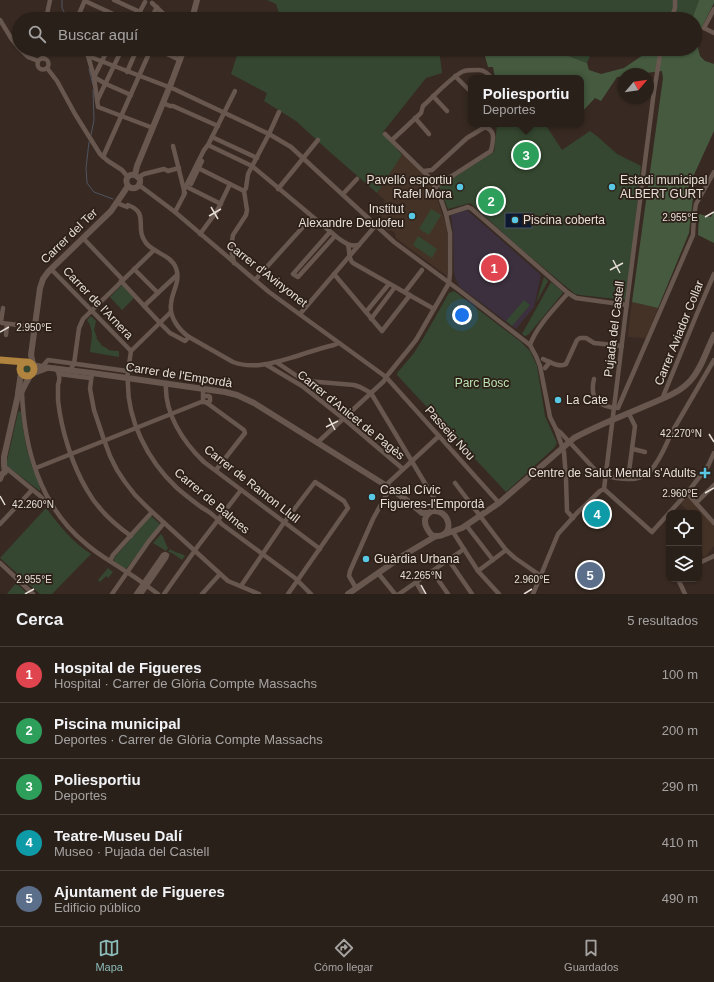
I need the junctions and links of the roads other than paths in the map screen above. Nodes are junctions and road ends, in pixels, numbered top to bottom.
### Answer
1 (50, 0) edge
2 (85, 0) edge
3 (114, 0) edge
4 (197, 0) edge
5 (675, 0) edge
6 (144, 1) edge
7 (153, 2) edge
8 (157, 7) junction
9 (714, 10) edge
10 (47, 12) edge
11 (80, 12) edge
12 (110, 12) edge
13 (140, 12) joint
14 (154, 12) edge
15 (162, 12) edge
16 (194, 12) edge
17 (674, 12) edge
18 (0, 20) edge
19 (714, 33) edge
20 (12, 39) edge
21 (27, 56) edge
22 (88, 56) joint
23 (104, 56) edge
24 (119, 56) edge
25 (134, 56) edge
26 (148, 56) edge
27 (171, 56) edge
28 (181, 56) edge
29 (660, 56) edge
30 (43, 58) joint
31 (180, 60) junction
32 (38, 61) junction
33 (101, 61) junction
34 (114, 66) junction
35 (47, 68) junction
36 (127, 72) junction
37 (490, 75) edge
38 (139, 76) junction
39 (455, 76) junction
40 (94, 77) junction
41 (106, 84) junction
42 (169, 87) junction
43 (468, 89) edge
44 (235, 91) dead end
45 (131, 95) junction
46 (434, 96) junction
47 (97, 101) junction
48 (163, 104) junction
49 (447, 111) dead end
50 (279, 112) dead end
51 (225, 113) junction
52 (122, 115) junction
53 (415, 118) junction
54 (218, 126) junction
55 (484, 127) joint
56 (153, 128) junction
57 (269, 134) junction
58 (385, 134) dead end
59 (429, 134) dead end
60 (212, 136) junction
61 (318, 140) dead end
62 (392, 140) junction
63 (208, 145) junction
64 (173, 146) dead end
65 (103, 157) junction
66 (257, 158) junction
67 (304, 158) junction
68 (252, 166) junction
69 (179, 168) junction
70 (198, 168) junction
71 (432, 170) junction
72 (424, 171) junction
73 (714, 172) edge
74 (137, 176) junction
75 (128, 177) junction
76 (430, 178) junction
77 (357, 179) dead end
78 (230, 184) junction
79 (139, 185) junction
80 (128, 186) junction
81 (435, 187) junction
82 (278, 189) junction
83 (186, 191) junction
84 (244, 191) junction
85 (343, 194) junction
86 (117, 203) junction
87 (221, 204) junction
88 (175, 212) junction
89 (446, 214) junction
90 (312, 217) junction
91 (376, 225) junction
92 (330, 232) junction
93 (200, 234) junction
94 (335, 236) junction
95 (83, 238) junction
96 (348, 245) junction
97 (359, 245) junction
98 (154, 250) junction
99 (350, 257) junction
100 (234, 262) junction
101 (134, 268) junction
102 (51, 269) junction
103 (422, 270) dead end
104 (334, 274) junction
105 (714, 274) edge
106 (178, 275) junction
107 (122, 280) junction
108 (255, 280) junction
109 (449, 283) junction
110 (389, 284) junction
111 (395, 287) junction
112 (405, 292) junction
113 (158, 293) junction
114 (568, 293) junction
115 (410, 295) junction
116 (627, 305) junction
117 (144, 306) junction
118 (3, 308) dead end
119 (434, 308) junction
120 (91, 310) junction
121 (171, 312) junction
122 (366, 312) junction
123 (300, 314) junction
124 (371, 319) junction
125 (160, 323) junction
126 (8, 324) junction
127 (34, 327) junction
128 (6, 335) dead end
129 (714, 335) edge
130 (189, 337) junction
131 (339, 343) junction
132 (530, 346) junction
133 (622, 346) junction
134 (131, 351) junction
135 (543, 359) dead end
136 (1, 360) edge
137 (714, 360) edge
138 (276, 362) junction
139 (550, 362) junction
140 (74, 364) junction
141 (265, 364) junction
142 (30, 367) junction
143 (48, 367) junction
144 (545, 368) dead end
145 (70, 370) junction
146 (21, 372) junction
147 (59, 374) junction
148 (91, 375) junction
149 (127, 376) junction
150 (386, 377) junction
151 (594, 379) dead end
152 (166, 383) junction
153 (203, 389) junction
154 (213, 390) junction
155 (371, 393) junction
156 (20, 394) junction
157 (662, 399) junction
158 (206, 401) junction
159 (616, 408) junction
160 (14, 411) junction
161 (23, 411) junction
162 (630, 414) junction
163 (171, 415) junction
164 (344, 418) junction
165 (612, 421) junction
166 (137, 428) junction
167 (556, 429) junction
168 (439, 436) junction
169 (560, 439) junction
170 (104, 441) junction
171 (570, 442) junction
172 (317, 443) junction
173 (563, 448) junction
174 (633, 449) junction
175 (645, 452) dead end
176 (714, 453) edge
177 (71, 454) junction
178 (412, 461) junction
179 (2, 468) edge
180 (36, 468) junction
181 (403, 469) junction
182 (216, 470) junction
183 (599, 474) junction
184 (606, 476) junction
185 (628, 479) junction
186 (455, 484) dead end
187 (714, 486) edge
188 (387, 487) junction
189 (32, 490) junction
190 (241, 490) junction
191 (602, 490) junction
192 (45, 492) junction
193 (687, 493) junction
194 (39, 495) junction
195 (499, 503) junction
196 (696, 503) junction
197 (417, 509) junction
198 (437, 510) junction
199 (152, 512) junction
200 (428, 513) junction
201 (480, 515) junction
202 (58, 516) junction
203 (573, 518) junction
204 (218, 520) junction
205 (164, 523) junction
206 (285, 523) junction
207 (449, 523) junction
208 (714, 523) edge
209 (0, 524) edge
210 (466, 525) junction
211 (426, 527) junction
212 (460, 528) junction
213 (453, 532) junction
214 (445, 534) junction
215 (131, 536) junction
216 (436, 536) junction
217 (416, 547) junction
218 (320, 549) junction
219 (464, 549) junction
220 (506, 550) junction
221 (194, 551) junction
222 (262, 555) junction
223 (713, 557) edge
224 (448, 559) junction
225 (493, 560) junction
226 (110, 561) junction
227 (702, 562) edge
228 (0, 563) edge
229 (432, 571) junction
230 (478, 571) junction
231 (127, 572) junction
232 (378, 572) junction
233 (220, 574) junction
234 (541, 576) junction
235 (297, 580) junction
236 (416, 582) junction
237 (679, 582) edge
238 (145, 585) junction
239 (241, 586) junction
240 (356, 588) junction
241 (205, 593) edge
242 (33, 594) edge
243 (112, 594) edge
244 (136, 594) edge
245 (141, 594) edge
246 (158, 594) edge
247 (164, 594) edge
248 (259, 594) edge
249 (288, 594) edge
250 (312, 594) edge
251 (348, 594) edge
252 (395, 594) edge
253 (399, 594) edge
254 (423, 594) edge
255 (448, 594) edge
256 (472, 594) edge
257 (498, 594) edge
258 (533, 594) edge
259 (685, 594) edge

1 - 10 street
2 - 11 street
2 - 12 street
3 - 13 street
4 - 16 main road
5 - 17 street
6 - 7 street
6 - 13 street
7 - 8 street
8 - 14 street
8 - 15 street
9 - 19 street
18 - 20 street
21 - 32 street
22 - 33 street
22 - 40 street
23 - 33 street
24 - 34 street
25 - 36 street
26 - 38 street
27 - 31 street
28 - 31 main road
29 - 116 street, Pujada del Castell
30 - 32 street
30 - 35 street
31 - 42 main road
32 - 35 street
33 - 34 street
33 - 40 street
34 - 36 street
34 - 41 street
35 - 65 street
36 - 38 street
37 - 39 street
38 - 42 street
38 - 45 street
39 - 43 street
39 - 46 street
40 - 41 street
40 - 47 street
41 - 45 street
41 - 47 street
42 - 48 main road
42 - 51 street
44 - 51 street
45 - 52 street
46 - 49 street
46 - 53 street
47 - 52 street
48 - 54 street
48 - 56 main road
50 - 57 street
51 - 54 street
51 - 57 street
52 - 56 street
52 - 65 street
53 - 59 street
53 - 62 street
54 - 60 street
55 - 71 street
55 - 81 street
56 - 74 main road
57 - 66 street
57 - 67 street
58 - 62 street
60 - 63 street
60 - 66 street
61 - 67 street
62 - 72 street
63 - 68 street
63 - 70 street
63 - 83 street
64 - 69 street
65 - 75 street
66 - 68 street
67 - 82 street
67 - 85 street
68 - 82 street
68 - 84 street
69 - 74 street
69 - 83 street
70 - 78 street
70 - 83 street
71 - 72 street
71 - 76 street
72 - 76 street
73 - 159 street
74 - 75 main road
74 - 79 main road
75 - 80 main road
76 - 81 street
77 - 85 street
78 - 84 street
78 - 87 street
79 - 80 main road
79 - 88 street, Carrer d'Avinyonet
80 - 86 main road, Carrer del Ter
81 - 89 street
82 - 90 street
83 - 87 street
83 - 88 street
84 - 100 street
85 - 91 street
86 - 95 main road, Carrer del Ter
86 - 98 street
87 - 93 street
88 - 93 street, Carrer d'Avinyonet
89 - 109 street
89 - 114 street
90 - 92 street
90 - 108 street
91 - 97 street
91 - 109 street
92 - 94 street
92 - 94 street
93 - 100 street, Carrer d'Avinyonet
94 - 96 street
95 - 102 main road, Carrer del Ter
95 - 107 street
96 - 97 street
96 - 99 street
97 - 99 street
98 - 101 street
98 - 106 street
99 - 104 street
99 - 110 street
100 - 108 street, Carrer d'Avinyonet
101 - 107 street
101 - 113 street
102 - 120 street, Carrer de l'Arnera
102 - 127 main road, Carrer del Ter
103 - 112 street
104 - 122 street
104 - 123 street
105 - 157 street, Carrer Aviador Collar
106 - 113 street
106 - 121 street
107 - 117 street
107 - 120 street
108 - 123 street, Carrer d'Avinyonet
109 - 119 street
109 - 132 street
110 - 111 street
110 - 122 street
111 - 112 street
111 - 124 street
112 - 115 street
113 - 117 street
114 - 116 street
114 - 132 street
115 - 119 street
115 - 124 street
116 - 133 street, Pujada del Castell
117 - 125 street
118 - 126 street
119 - 150 street
120 - 134 street, Carrer de l'Arnera
120 - 140 street
121 - 125 street
121 - 130 street
122 - 124 street
123 - 131 street, Carrer d'Avinyonet
125 - 130 street
125 - 134 street
126 - 127 street
126 - 128 street
127 - 142 main road, Carrer del Ter
129 - 157 main road
130 - 141 street
131 - 138 street
131 - 150 street, Carrer d'Avinyonet
132 - 167 street
133 - 139 street
133 - 159 street, Pujada del Castell
134 - 149 street, Carrer de Balmes
135 - 139 street
136 - 142 main road
136 - 146 main road
137 - 185 street
138 - 141 street
138 - 155 street
139 - 144 street
140 - 143 street, Carrer de l'Empordà
140 - 145 street
140 - 149 street, Carrer de l'Empordà
141 - 164 street, Carrer d'Anicet de Pagès
142 - 143 main road, Carrer de l'Empordà
142 - 146 main road
142 - 146 main road
142 - 156 main road
143 - 145 main road, Carrer de l'Empordà
143 - 147 street
145 - 148 main road, Carrer de l'Empordà
146 - 156 main road
147 - 148 street, Carrer de l'Empordà
147 - 177 street
148 - 149 main road, Carrer de l'Empordà
148 - 170 street
149 - 152 main road, Carrer de l'Empordà
149 - 166 street, Carrer de Balmes
150 - 155 street
150 - 168 street, Passeig Nou
151 - 159 street
152 - 153 main road, Carrer de l'Empordà
152 - 163 street, Carrer de Ramon Llull
153 - 154 main road, Carrer de l'Empordà
153 - 158 street
154 - 158 street
154 - 172 main road, Carrer de l'Empordà
155 - 164 street
155 - 178 street
156 - 160 main road
156 - 161 street
157 - 162 main road
158 - 163 street
158 - 182 street
159 - 165 street, Pujada del Castell
160 - 161 street
160 - 179 main road
161 - 180 street
162 - 165 main road
162 - 174 street
163 - 166 street
163 - 182 street, Carrer de Ramon Llull
164 - 172 street
164 - 181 street, Carrer d'Anicet de Pagès
165 - 171 main road
165 - 184 street, Pujada del Castell
166 - 170 street
166 - 204 street, Carrer de Balmes
167 - 169 street
167 - 171 street
168 - 178 street
168 - 195 street, Passeig Nou
169 - 171 street
169 - 173 street
170 - 177 street
170 - 199 street
171 - 173 main road
171 - 183 street
172 - 188 main road, Carrer de l'Empordà
173 - 195 main road
173 - 203 street
174 - 175 street
174 - 185 street
176 - 193 street
177 - 180 street
177 - 215 street
178 - 181 street
178 - 198 street
179 - 189 street
180 - 192 street
181 - 188 street
182 - 190 street, Carrer de Ramon Llull
183 - 184 street
183 - 191 street
184 - 185 street
184 - 191 street, Pujada del Castell
186 - 201 street
187 - 196 street
188 - 197 main road, Carrer de l'Empordà
188 - 240 street
189 - 194 street
189 - 209 street
190 - 204 street
190 - 206 street, Carrer de Ramon Llull
191 - 193 street
191 - 203 street
192 - 194 street
192 - 202 street
193 - 196 street
194 - 202 street
195 - 201 main road
196 - 208 street
197 - 200 main road
197 - 211 main road
198 - 200 main road
198 - 207 main road
199 - 205 street
199 - 215 street
200 - 211 main road
201 - 210 main road
201 - 220 street
202 - 226 street
203 - 234 street
204 - 221 street
204 - 222 street, Carrer de Balmes
205 - 221 street
205 - 231 street
206 - 218 street, Carrer de Ramon Llull
206 - 218 street
206 - 222 street
207 - 212 main road
207 - 214 main road
210 - 212 main road
210 - 225 street
211 - 216 main road
211 - 217 main road
212 - 213 main road
213 - 214 main road
213 - 219 street
214 - 216 main road
215 - 226 street
216 - 217 main road
217 - 232 main road
218 - 235 street
219 - 224 street
219 - 230 street
220 - 225 street
220 - 234 street
221 - 233 street
221 - 247 street
222 - 235 street, Carrer de Balmes
222 - 239 street
223 - 227 street
224 - 229 street
224 - 256 street
225 - 230 street
226 - 231 street
228 - 242 street
229 - 236 street
229 - 255 street
230 - 257 street
231 - 238 street
231 - 243 street
232 - 240 main road
232 - 252 street
233 - 239 street
233 - 241 street
234 - 258 street
235 - 249 street
235 - 250 street, Carrer de Balmes
236 - 253 street
236 - 254 street
237 - 259 street
238 - 238 street
238 - 244 street
238 - 245 street
238 - 246 street
239 - 248 street
240 - 251 main road

